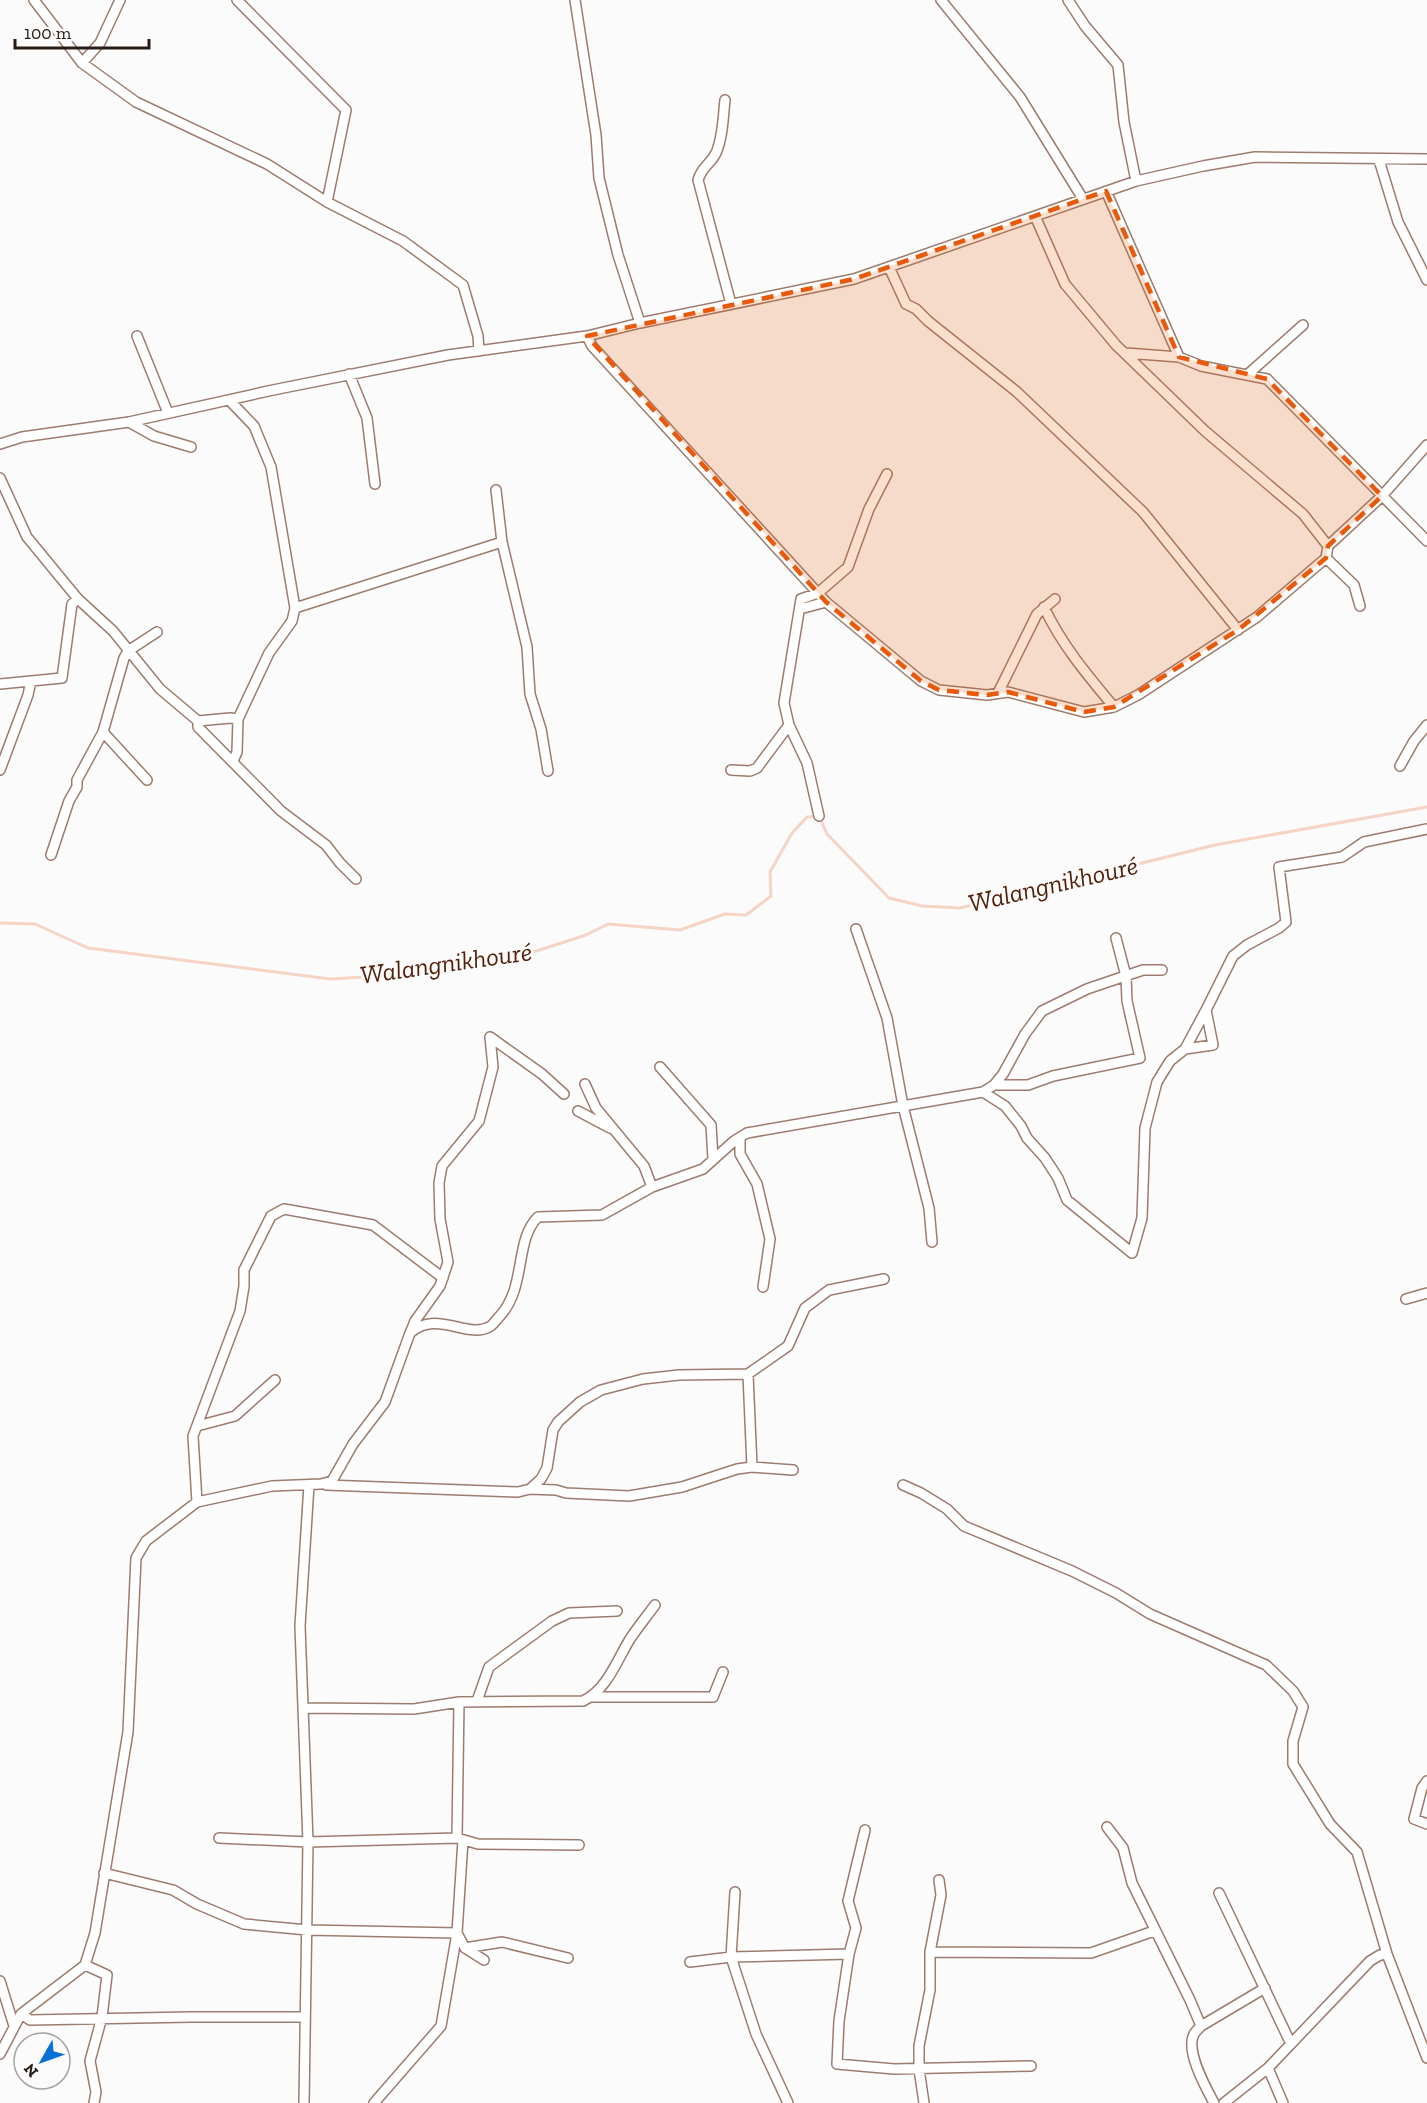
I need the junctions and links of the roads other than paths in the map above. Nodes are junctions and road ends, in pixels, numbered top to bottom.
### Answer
1 (34, 0) edge
2 (120, 0) edge
3 (237, 0) edge
4 (575, 0) edge
5 (941, 0) edge
6 (1068, 0) edge
7 (82, 63) junction
8 (725, 100) dead end
9 (1427, 159) edge
10 (1379, 160) junction
11 (1136, 181) junction
12 (1106, 191) junction
13 (1083, 199) junction
14 (327, 202) junction
15 (1035, 216) junction
16 (889, 267) junction
17 (1427, 280) edge
18 (731, 304) junction
19 (640, 323) junction
20 (1303, 325) dead end
21 (137, 336) dead end
22 (587, 336) junction
23 (479, 351) junction
24 (1126, 353) junction
25 (1179, 357) junction
26 (349, 374) junction
27 (1246, 375) junction
28 (229, 400) junction
29 (168, 413) junction
30 (129, 422) junction
31 (0, 444) edge
32 (1427, 445) edge
33 (191, 447) dead end
34 (887, 474) dead end
35 (0, 478) edge
36 (375, 484) dead end
37 (496, 490) dead end
38 (1382, 496) junction
39 (1427, 541) edge
40 (502, 542) junction
41 (1328, 546) junction
42 (1326, 558) junction
43 (818, 593) junction
44 (78, 599) junction
45 (1055, 599) dead end
46 (826, 602) junction
47 (1360, 606) dead end
48 (1044, 607) junction
49 (294, 608) junction
50 (800, 609) junction
51 (1238, 630) junction
52 (157, 632) dead end
53 (128, 651) junction
54 (31, 681) junction
55 (0, 684) edge
56 (998, 693) junction
57 (1114, 706) junction
58 (238, 719) junction
59 (198, 721) junction
60 (789, 725) junction
61 (1427, 725) edge
62 (103, 732) junction
63 (233, 761) junction
64 (1400, 766) dead end
65 (0, 770) edge
66 (731, 770) dead end
67 (548, 771) dead end
68 (147, 780) dead end
69 (819, 816) dead end
70 (1427, 829) edge
71 (51, 855) dead end
72 (356, 879) dead end
73 (856, 929) dead end
74 (1116, 938) dead end
75 (1162, 970) dead end
76 (1126, 976) junction
77 (1206, 1011) junction
78 (1185, 1049) junction
79 (660, 1067) dead end
80 (585, 1084) dead end
81 (994, 1085) junction
82 (983, 1092) junction
83 (564, 1094) dead end
84 (903, 1107) junction
85 (578, 1110) dead end
86 (615, 1131) junction
87 (740, 1138) junction
88 (713, 1159) junction
89 (652, 1187) junction
90 (932, 1242) dead end
91 (443, 1278) junction
92 (884, 1279) dead end
93 (763, 1287) dead end
94 (1427, 1293) edge
95 (1406, 1299) dead end
96 (410, 1333) junction
97 (748, 1374) junction
98 (275, 1380) dead end
99 (197, 1426) junction
100 (752, 1467) junction
101 (793, 1470) dead end
102 (321, 1484) junction
103 (309, 1485) junction
104 (903, 1485) dead end
105 (530, 1489) junction
106 (197, 1502) junction
107 (656, 1605) dead end
108 (617, 1611) dead end
109 (723, 1672) dead end
110 (590, 1697) junction
111 (477, 1701) junction
112 (459, 1702) junction
113 (303, 1708) junction
114 (1427, 1781) edge
115 (1427, 1824) edge
116 (1107, 1827) dead end
117 (865, 1830) dead end
118 (219, 1838) dead end
119 (460, 1839) junction
120 (308, 1842) junction
121 (579, 1845) dead end
122 (105, 1873) junction
123 (939, 1880) dead end
124 (735, 1892) dead end
125 (1219, 1893) dead end
126 (307, 1930) junction
127 (1154, 1931) junction
128 (457, 1933) junction
129 (465, 1948) junction
130 (930, 1952) junction
131 (849, 1954) junction
132 (1387, 1954) junction
133 (731, 1957) junction
134 (568, 1958) dead end
135 (484, 1960) dead end
136 (690, 1962) dead end
137 (85, 1965) junction
138 (0, 1981) edge
139 (1265, 1988) junction
140 (21, 2014) junction
141 (305, 2017) junction
142 (102, 2018) junction
143 (14, 2026) junction
144 (1201, 2026) junction
145 (1292, 2044) junction
146 (0, 2054) edge
147 (1427, 2058) edge
148 (1031, 2066) dead end
149 (920, 2068) junction
150 (1268, 2068) junction
151 (94, 2103) edge
152 (304, 2103) edge
153 (374, 2103) edge
154 (788, 2103) edge
155 (924, 2103) edge
156 (1214, 2103) edge
157 (1224, 2103) edge
158 (1283, 2103) edge

1 - 7 street
2 - 7 street
3 - 14 street
4 - 19 street
5 - 13 street
6 - 11 street
7 - 14 street
8 - 18 street
9 - 10 street
10 - 11 street
10 - 17 street
11 - 12 street
12 - 13 street
12 - 25 street
13 - 15 street
14 - 23 street
15 - 16 street
15 - 24 street
16 - 18 street
16 - 51 street
18 - 19 street
19 - 22 street
20 - 27 street
21 - 29 street
22 - 23 street
22 - 43 street
23 - 26 street
24 - 25 street
24 - 41 street
25 - 27 street
26 - 28 street
26 - 36 street
27 - 38 street
28 - 29 street
28 - 49 street
29 - 30 street
30 - 31 street
30 - 33 street
32 - 38 street
34 - 43 street
35 - 44 street
37 - 40 street
38 - 39 street
38 - 41 street
40 - 49 street
40 - 67 street
41 - 42 street
42 - 47 street
42 - 51 street
43 - 46 street
43 - 50 street
44 - 53 street
44 - 54 street
45 - 48 street
46 - 50 street
46 - 56 street
48 - 56 street
48 - 57 street
49 - 58 street
50 - 60 street
51 - 57 street
52 - 53 street
53 - 59 street
53 - 62 street
54 - 55 street
54 - 65 street
56 - 57 street
58 - 59 street
58 - 63 street
59 - 63 street
60 - 66 street
60 - 69 street
61 - 64 street
62 - 68 street
62 - 71 street
63 - 72 street
70 - 77 street
73 - 84 street
74 - 76 street
75 - 76 street
76 - 81 street
76 - 81 street
77 - 78 street
77 - 78 street
78 - 82 street
79 - 88 street
80 - 86 street
81 - 82 street
82 - 84 street
83 - 91 street
84 - 87 street
84 - 90 street
85 - 86 street
86 - 89 street
87 - 88 street
87 - 93 street
88 - 89 street
89 - 96 street
91 - 96 street
91 - 99 street
92 - 97 street
94 - 95 street
96 - 102 street
97 - 100 street
97 - 105 street
98 - 99 street
99 - 106 street
100 - 101 street
100 - 105 street
102 - 103 street
102 - 105 street
103 - 106 street
103 - 113 street
104 - 132 street
106 - 122 street
107 - 110 street
108 - 111 street
109 - 110 street
110 - 111 street
111 - 112 street
112 - 113 street
112 - 119 street
113 - 120 street
114 - 115 street
116 - 127 street
117 - 131 street
118 - 120 street
119 - 120 street
119 - 121 street
119 - 128 street
120 - 126 street
122 - 126 street
122 - 137 street
123 - 130 street
124 - 133 street
125 - 139 street
126 - 128 street
126 - 141 street
127 - 130 street
127 - 144 street
128 - 129 street
128 - 153 street
129 - 134 street
129 - 135 street
130 - 149 street
131 - 133 street
131 - 149 street
132 - 145 street
132 - 147 street
133 - 136 street
133 - 154 street
137 - 140 street
137 - 142 street
138 - 143 street
139 - 144 street
139 - 145 street
140 - 142 street
140 - 143 street
141 - 142 street
141 - 152 street
142 - 151 street
143 - 146 street
144 - 156 street
145 - 150 street
148 - 149 street
149 - 155 street
150 - 157 street
150 - 158 street

